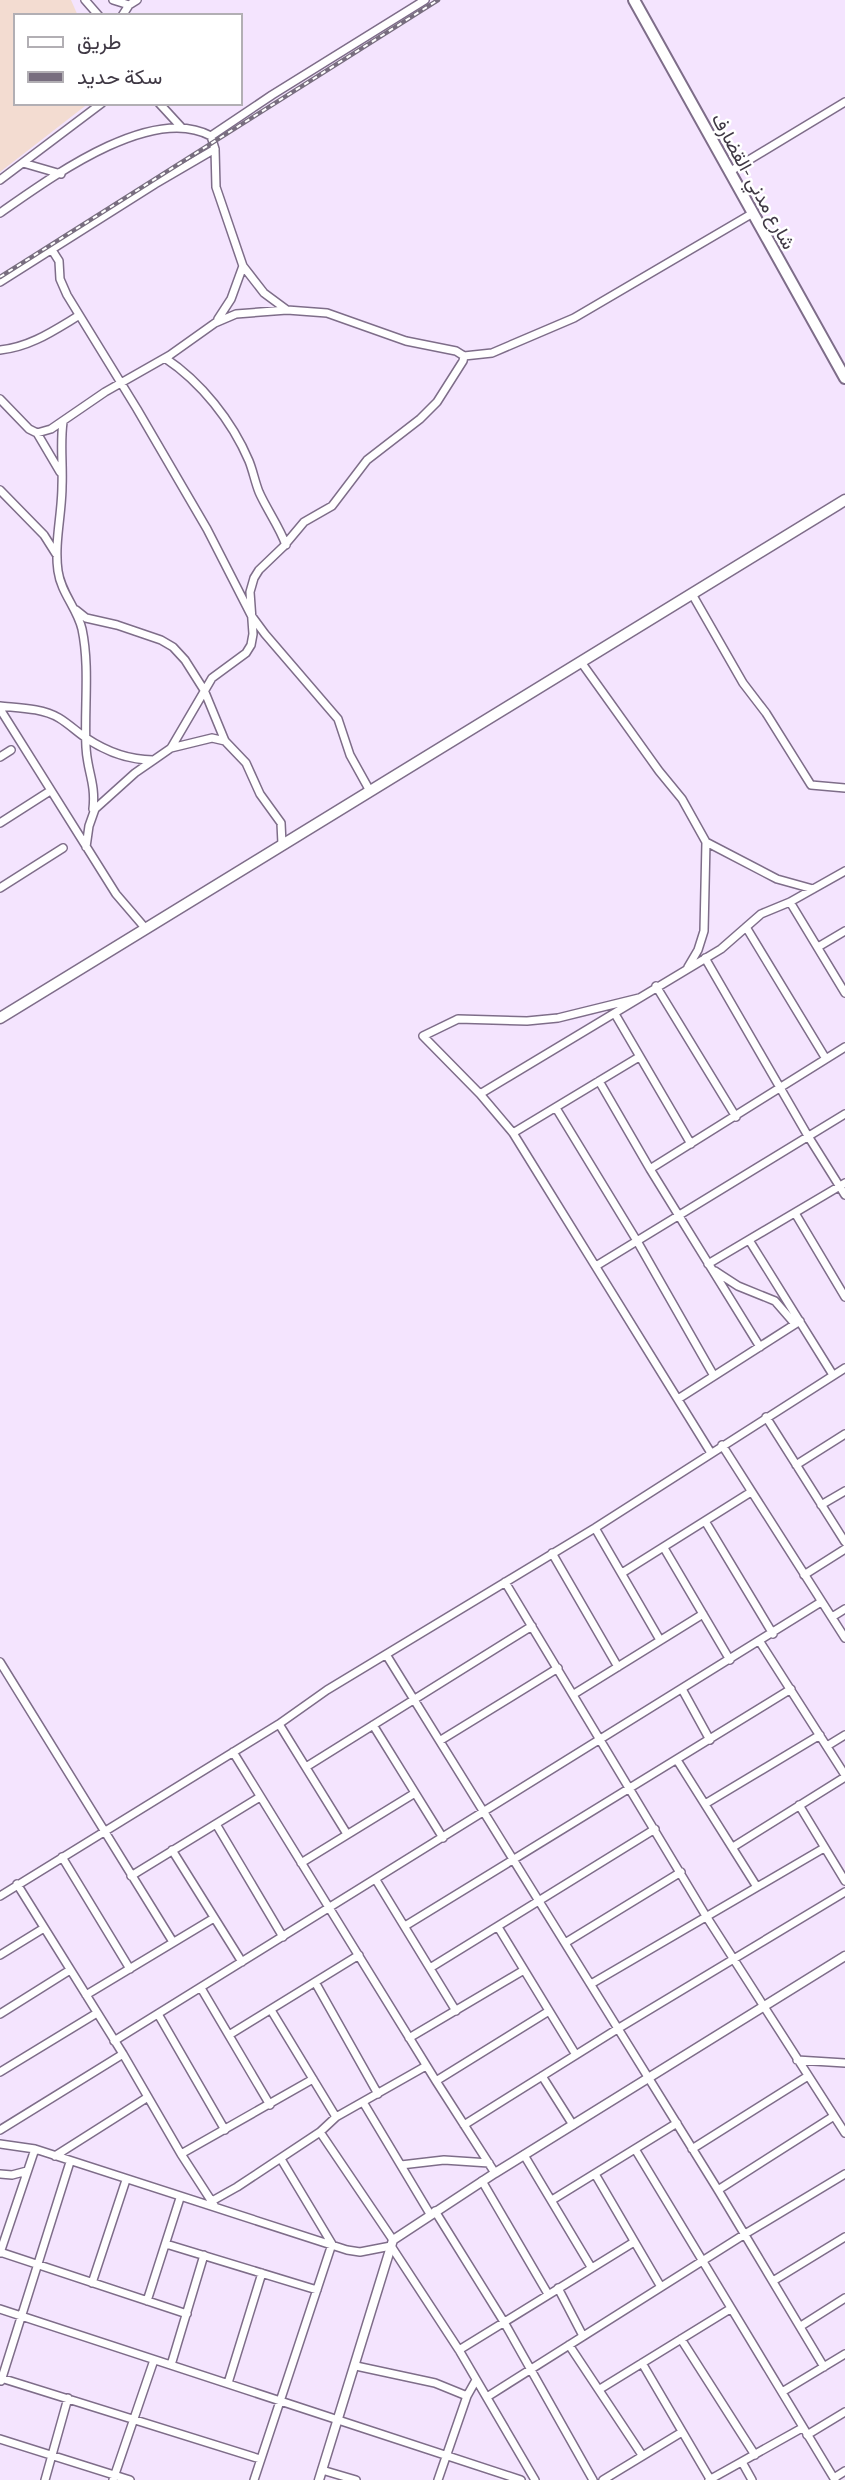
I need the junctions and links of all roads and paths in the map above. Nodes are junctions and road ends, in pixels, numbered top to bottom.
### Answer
1 (86, 0) edge
2 (113, 0) edge
3 (137, 0) edge
4 (425, 0) edge
5 (634, 0) edge
6 (129, 5) junction
7 (98, 14) edge
8 (123, 14) edge
9 (845, 102) edge
10 (99, 105) edge
11 (161, 105) edge
12 (182, 128) junction
13 (211, 136) junction
14 (215, 149) junction
15 (23, 163) junction
16 (729, 172) junction
17 (61, 174) junction
18 (0, 180) edge
19 (0, 213) edge
20 (753, 213) junction
21 (52, 250) junction
22 (243, 266) junction
23 (0, 282) edge
24 (287, 310) junction
25 (78, 316) junction
26 (215, 323) junction
27 (0, 350) edge
28 (464, 356) junction
29 (165, 358) junction
30 (845, 378) edge
31 (120, 383) junction
32 (0, 398) edge
33 (63, 422) junction
34 (37, 433) junction
35 (61, 472) junction
36 (0, 490) edge
37 (845, 500) edge
38 (285, 545) junction
39 (57, 554) junction
40 (692, 594) junction
41 (75, 610) junction
42 (251, 615) junction
43 (581, 662) junction
44 (204, 691) junction
45 (0, 707) edge
46 (86, 738) junction
47 (225, 741) junction
48 (171, 748) junction
49 (11, 750) dead end
50 (0, 757) edge
51 (154, 760) junction
52 (845, 788) edge
53 (50, 791) junction
54 (370, 791) junction
55 (93, 813) junction
56 (0, 823) edge
57 (706, 842) junction
58 (282, 844) junction
59 (86, 847) junction
60 (63, 848) dead end
61 (845, 871) edge
62 (0, 888) edge
63 (813, 889) junction
64 (790, 902) junction
65 (746, 927) junction
66 (146, 929) junction
67 (845, 931) edge
68 (818, 947) junction
69 (705, 958) junction
70 (688, 968) junction
71 (656, 986) junction
72 (845, 993) edge
73 (639, 998) junction
74 (615, 1014) junction
75 (0, 1018) edge
76 (845, 1047) edge
77 (639, 1057) junction
78 (826, 1059) junction
79 (599, 1081) junction
80 (780, 1087) junction
81 (480, 1094) junction
82 (556, 1108) junction
83 (845, 1114) edge
84 (736, 1116) junction
85 (513, 1133) junction
86 (808, 1136) junction
87 (691, 1143) junction
88 (650, 1169) junction
89 (842, 1184) edge
90 (845, 1195) edge
91 (795, 1213) junction
92 (679, 1215) junction
93 (749, 1240) junction
94 (637, 1241) junction
95 (597, 1266) junction
96 (710, 1266) junction
97 (845, 1297) edge
98 (797, 1322) junction
99 (760, 1347) junction
100 (845, 1368) edge
101 (833, 1375) junction
102 (714, 1376) junction
103 (678, 1399) junction
104 (766, 1417) junction
105 (845, 1434) edge
106 (722, 1445) junction
107 (710, 1453) junction
108 (796, 1465) junction
109 (845, 1491) edge
110 (751, 1492) junction
111 (821, 1505) junction
112 (705, 1521) junction
113 (595, 1528) junction
114 (845, 1542) edge
115 (664, 1548) junction
116 (845, 1549) edge
117 (552, 1553) junction
118 (622, 1573) junction
119 (804, 1575) junction
120 (505, 1582) junction
121 (821, 1602) junction
122 (845, 1609) edge
123 (703, 1614) junction
124 (832, 1617) junction
125 (532, 1626) junction
126 (773, 1634) junction
127 (845, 1637) edge
128 (660, 1640) junction
129 (760, 1642) junction
130 (387, 1656) junction
131 (730, 1660) junction
132 (0, 1662) edge
133 (618, 1667) junction
134 (558, 1668) junction
135 (682, 1689) junction
136 (791, 1689) junction
137 (574, 1694) junction
138 (414, 1699) junction
139 (279, 1724) junction
140 (373, 1725) junction
141 (820, 1735) junction
142 (845, 1735) edge
143 (441, 1740) junction
144 (601, 1740) junction
145 (710, 1740) junction
146 (827, 1746) junction
147 (233, 1752) junction
148 (677, 1760) junction
149 (306, 1767) junction
150 (845, 1776) edge
151 (629, 1787) junction
152 (415, 1793) junction
153 (260, 1797) junction
154 (705, 1804) junction
155 (799, 1805) junction
156 (484, 1812) junction
157 (216, 1824) junction
158 (655, 1829) junction
159 (104, 1833) junction
160 (348, 1834) junction
161 (443, 1838) junction
162 (733, 1847) junction
163 (824, 1848) junction
164 (172, 1850) junction
165 (62, 1857) junction
166 (514, 1859) junction
167 (301, 1863) junction
168 (681, 1872) junction
169 (131, 1875) junction
170 (376, 1880) junction
171 (845, 1881) edge
172 (18, 1884) junction
173 (757, 1887) junction
174 (845, 1892) edge
175 (0, 1896) edge
176 (540, 1901) junction
177 (330, 1908) junction
178 (706, 1916) junction
179 (214, 1918) junction
180 (405, 1926) junction
181 (498, 1927) junction
182 (44, 1928) junction
183 (283, 1937) junction
184 (173, 1942) junction
185 (565, 1943) junction
186 (0, 1955) edge
187 (359, 1955) junction
188 (845, 1956) edge
189 (733, 1960) junction
190 (242, 1962) junction
191 (430, 1968) junction
192 (130, 1969) junction
193 (70, 1970) junction
194 (524, 1970) junction
195 (315, 1982) junction
196 (591, 1984) junction
197 (201, 1988) junction
198 (86, 1995) junction
199 (762, 2007) junction
200 (271, 2010) junction
201 (456, 2011) junction
202 (549, 2011) junction
203 (97, 2013) junction
204 (0, 2014) edge
205 (158, 2014) junction
206 (619, 2028) junction
207 (229, 2035) junction
208 (410, 2038) junction
209 (114, 2041) junction
210 (123, 2054) junction
211 (576, 2055) junction
212 (797, 2060) junction
213 (845, 2063) edge
214 (426, 2066) junction
215 (0, 2072) edge
216 (542, 2076) junction
217 (808, 2076) junction
218 (647, 2077) junction
219 (313, 2079) junction
220 (436, 2081) junction
221 (378, 2094) junction
222 (148, 2097) junction
223 (363, 2102) junction
224 (270, 2105) junction
225 (834, 2116) junction
226 (336, 2117) junction
227 (677, 2123) junction
228 (464, 2125) junction
229 (573, 2125) junction
230 (0, 2130) edge
231 (225, 2130) junction
232 (320, 2132) junction
233 (845, 2133) edge
234 (0, 2144) edge
235 (635, 2148) junction
236 (692, 2149) junction
237 (35, 2150) junction
238 (181, 2154) junction
239 (524, 2155) junction
240 (55, 2156) junction
241 (281, 2159) junction
242 (70, 2162) junction
243 (489, 2163) junction
244 (401, 2165) junction
245 (27, 2171) junction
246 (495, 2173) junction
247 (0, 2174) edge
248 (595, 2174) junction
249 (845, 2174) edge
250 (126, 2180) junction
251 (482, 2182) junction
252 (718, 2190) junction
253 (180, 2197) junction
254 (552, 2200) junction
255 (213, 2203) junction
256 (433, 2213) junction
257 (745, 2234) junction
258 (845, 2237) edge
259 (634, 2242) junction
260 (392, 2243) junction
261 (166, 2244) junction
262 (332, 2244) junction
263 (0, 2252) edge
264 (204, 2255) junction
265 (703, 2260) junction
266 (38, 2264) junction
267 (591, 2267) junction
268 (262, 2273) junction
269 (773, 2281) junction
270 (92, 2283) junction
271 (661, 2287) junction
272 (558, 2288) junction
273 (317, 2290) junction
274 (548, 2294) junction
275 (845, 2298) edge
276 (147, 2301) junction
277 (0, 2309) edge
278 (730, 2309) junction
279 (187, 2314) junction
280 (22, 2316) junction
281 (504, 2322) junction
282 (801, 2326) junction
283 (583, 2336) junction
284 (681, 2339) junction
285 (569, 2345) junction
286 (459, 2350) junction
287 (845, 2354) edge
288 (154, 2360) junction
289 (642, 2363) junction
290 (171, 2365) junction
291 (356, 2366) junction
292 (824, 2367) junction
293 (530, 2370) junction
294 (475, 2379) junction
295 (1, 2381) edge
296 (228, 2383) junction
297 (600, 2389) junction
298 (782, 2392) junction
299 (467, 2396) junction
300 (68, 2398) junction
301 (486, 2398) junction
302 (281, 2400) junction
303 (845, 2412) edge
304 (135, 2418) junction
305 (338, 2419) junction
306 (682, 2432) junction
307 (805, 2432) junction
308 (0, 2439) edge
309 (446, 2454) junction
310 (52, 2455) junction
311 (642, 2455) junction
312 (755, 2455) junction
313 (261, 2459) junction
314 (742, 2462) junction
315 (322, 2470) junction
316 (529, 2471) junction
317 (845, 2471) edge
318 (114, 2477) edge
319 (835, 2479) edge
320 (45, 2480) edge
321 (130, 2480) edge
322 (254, 2480) edge
323 (318, 2480) edge
324 (356, 2480) edge
325 (438, 2480) edge
326 (523, 2480) edge
327 (535, 2480) edge
328 (593, 2480) edge
329 (603, 2480) edge
330 (710, 2480) edge
331 (752, 2480) edge

1 - 7 street
2 - 6 street
3 - 6 street
4 - 13 street
5 - 16 highway, شارع مدني -القضارف
6 - 8 street
9 - 16 street
10 - 15 street
11 - 12 street
12 - 13 street
12 - 17 street
13 - 14 street
14 - 21 street
14 - 22 street
15 - 17 street
15 - 18 street
16 - 20 highway, شارع مدني -القضارف
17 - 19 street
20 - 28 street
20 - 30 highway, شارع مدني -القضارف
21 - 23 street
21 - 25 street
22 - 24 street
22 - 26 street
24 - 26 street
24 - 28 street
25 - 27 street
25 - 31 street
26 - 29 street
28 - 38 street
29 - 31 street
29 - 38 street
31 - 33 street
31 - 42 street
32 - 34 street
33 - 34 street
33 - 35 street
34 - 35 street
35 - 39 street
36 - 39 street
37 - 40 main road
38 - 42 street
39 - 41 street
40 - 43 main road
40 - 52 street
41 - 44 street
41 - 46 street
42 - 44 street
42 - 54 street
43 - 54 main road
43 - 57 street
44 - 47 street
44 - 48 street
45 - 46 street
45 - 53 street
46 - 51 street
46 - 55 street
47 - 48 street
47 - 58 street
48 - 51 street
49 - 50 street
51 - 55 street
53 - 56 street
53 - 59 street
54 - 58 main road
55 - 59 street
57 - 63 street
57 - 70 street
58 - 66 main road
59 - 66 street
60 - 62 street
61 - 63 street
63 - 64 street
64 - 65 street
64 - 68 street
65 - 69 street
65 - 78 street
66 - 75 main road
67 - 68 street
68 - 72 street
69 - 70 street
69 - 80 street
70 - 71 street
71 - 73 street
71 - 84 street
73 - 74 street
73 - 81 street
74 - 77 street
74 - 81 street
76 - 78 street
77 - 79 street
77 - 87 street
78 - 80 street
79 - 82 street
79 - 88 street
80 - 84 street
80 - 86 street
81 - 85 street
82 - 85 street
82 - 94 street
83 - 86 street
84 - 87 street
85 - 95 street
86 - 89 street
86 - 92 street
87 - 88 street
88 - 92 street
89 - 90 street
89 - 91 street
91 - 93 street
91 - 97 street
92 - 94 street
92 - 96 street
93 - 96 street
93 - 98 street
94 - 95 street
94 - 102 street
95 - 103 street
96 - 98 street
96 - 99 street
98 - 99 street
98 - 101 street
99 - 102 street
100 - 101 street
101 - 104 street
102 - 103 street
103 - 107 street
104 - 106 street
104 - 108 street
105 - 108 street
106 - 107 street
106 - 110 street
107 - 113 street
108 - 111 street
109 - 111 street
110 - 112 street
110 - 119 street
111 - 114 street
112 - 115 street
112 - 126 street
113 - 117 street
113 - 118 street
115 - 118 street
115 - 123 street
116 - 119 street
117 - 120 street
117 - 133 street
118 - 128 street
119 - 121 street
120 - 125 street
120 - 130 street
121 - 124 street
121 - 126 street
122 - 124 street
123 - 128 street
123 - 131 street
124 - 127 street
125 - 134 street
125 - 138 street
126 - 129 street
128 - 133 street
129 - 131 street
129 - 136 street
130 - 138 street
130 - 139 street
131 - 135 street
132 - 159 street
133 - 137 street
134 - 137 street
134 - 143 street
135 - 144 street
135 - 145 street
136 - 141 street
136 - 145 street
137 - 144 street
138 - 140 street
138 - 143 street
139 - 147 street
139 - 149 street
140 - 149 street
140 - 152 street
141 - 146 street
141 - 154 street
142 - 146 street
143 - 156 street
144 - 151 street
144 - 156 street
145 - 148 street
146 - 150 street
147 - 153 street
147 - 159 street
148 - 151 street
148 - 154 street
149 - 160 street
150 - 155 street
151 - 158 street
151 - 166 street
152 - 160 street
152 - 161 street
153 - 157 street
153 - 167 street
154 - 162 street
155 - 162 street
155 - 163 street
156 - 161 street
156 - 166 street
157 - 164 street
157 - 183 street
158 - 168 street
158 - 176 street
159 - 165 street
159 - 169 street
160 - 167 street
161 - 170 street
162 - 173 street
163 - 171 street
163 - 173 street
164 - 169 street
164 - 179 street
165 - 172 street
165 - 192 street
166 - 176 street
166 - 180 street
167 - 177 street
168 - 178 street
168 - 185 street
169 - 184 street
170 - 177 street
170 - 180 street
172 - 175 street
172 - 182 street
173 - 178 street
174 - 189 street
176 - 181 street
176 - 185 street
177 - 183 street
177 - 187 street
178 - 189 street
178 - 196 street
179 - 184 street
179 - 190 street
180 - 191 street
181 - 191 street
181 - 194 street
182 - 186 street
182 - 193 street
183 - 190 street
184 - 192 street
185 - 196 street
187 - 195 street
187 - 208 street
188 - 199 street
189 - 199 street
189 - 206 street
190 - 197 street
191 - 201 street
192 - 198 street
193 - 198 street
193 - 204 street
194 - 201 street
194 - 202 street
195 - 200 street
195 - 221 street
196 - 206 street
197 - 205 street
197 - 207 street
198 - 203 street
199 - 212 street
199 - 218 street
200 - 207 street
200 - 219 street
201 - 208 street
202 - 211 street
202 - 220 street
203 - 209 street
203 - 215 street
205 - 209 street
205 - 231 street
206 - 211 street
206 - 218 street
207 - 224 street
208 - 214 street
209 - 210 street
210 - 222 street
210 - 230 street
211 - 216 street
212 - 213 street
212 - 217 street
214 - 220 street
214 - 221 street
216 - 228 street
216 - 229 street
217 - 225 street
217 - 236 street
218 - 227 street
218 - 229 street
219 - 224 street
219 - 226 street
220 - 228 street
221 - 223 street
222 - 238 street
222 - 240 street
223 - 226 street
223 - 244 street
224 - 231 street
225 - 233 street
225 - 252 street
226 - 232 street
227 - 235 street
227 - 236 street
228 - 243 street
229 - 239 street
231 - 238 street
232 - 241 street
232 - 260 street
234 - 237 street
235 - 248 street
235 - 265 street
236 - 252 street
237 - 240 street
237 - 245 street
238 - 255 street
239 - 246 street
239 - 254 street
240 - 242 street
241 - 255 street
241 - 262 street
242 - 250 street
242 - 266 street
243 - 244 street
243 - 246 street
244 - 256 street
245 - 247 street
245 - 263 street
246 - 251 street
248 - 254 street
248 - 259 street
249 - 257 street
250 - 253 street
250 - 270 street
251 - 256 street
251 - 274 street
252 - 257 street
253 - 255 street
253 - 261 street
254 - 267 street
255 - 262 street
256 - 260 street
256 - 281 street
257 - 265 street
257 - 269 street
258 - 269 street
259 - 267 street
259 - 271 street
260 - 262 street
260 - 286 street
260 - 291 street
261 - 264 street
261 - 276 street
262 - 273 street
263 - 266 street
264 - 268 street
264 - 279 street
265 - 271 street
265 - 278 street
266 - 270 street
266 - 280 street
267 - 272 street
268 - 273 street
268 - 296 street
269 - 282 street
270 - 276 street
271 - 283 street
272 - 274 street
272 - 283 street
273 - 302 street
274 - 281 street
275 - 282 street
276 - 279 street
277 - 280 street
278 - 284 street
278 - 298 street
279 - 290 street
280 - 288 street
280 - 295 street
281 - 286 street
281 - 293 street
282 - 292 street
283 - 285 street
284 - 289 street
284 - 312 street
285 - 293 street
285 - 297 street
286 - 294 street
287 - 292 street
288 - 290 street
288 - 304 street
289 - 297 street
289 - 306 street
290 - 296 street
291 - 299 street
291 - 305 street
292 - 298 street
293 - 301 street
293 - 328 street
294 - 299 street
294 - 301 street
295 - 300 street
296 - 302 street
297 - 311 street
298 - 307 street
299 - 309 street
300 - 304 street
300 - 310 street
301 - 316 street
302 - 305 street
302 - 313 street
303 - 307 street
304 - 313 street
304 - 318 street
305 - 309 street
305 - 315 street
306 - 311 street
306 - 330 street
307 - 312 street
307 - 319 street
308 - 310 street
309 - 325 street
309 - 326 street
310 - 318 street
310 - 320 street
311 - 329 street
312 - 314 street
313 - 322 street
314 - 330 street
314 - 331 street
315 - 323 street
315 - 324 street
316 - 326 street
316 - 327 street
317 - 319 street
318 - 321 street

